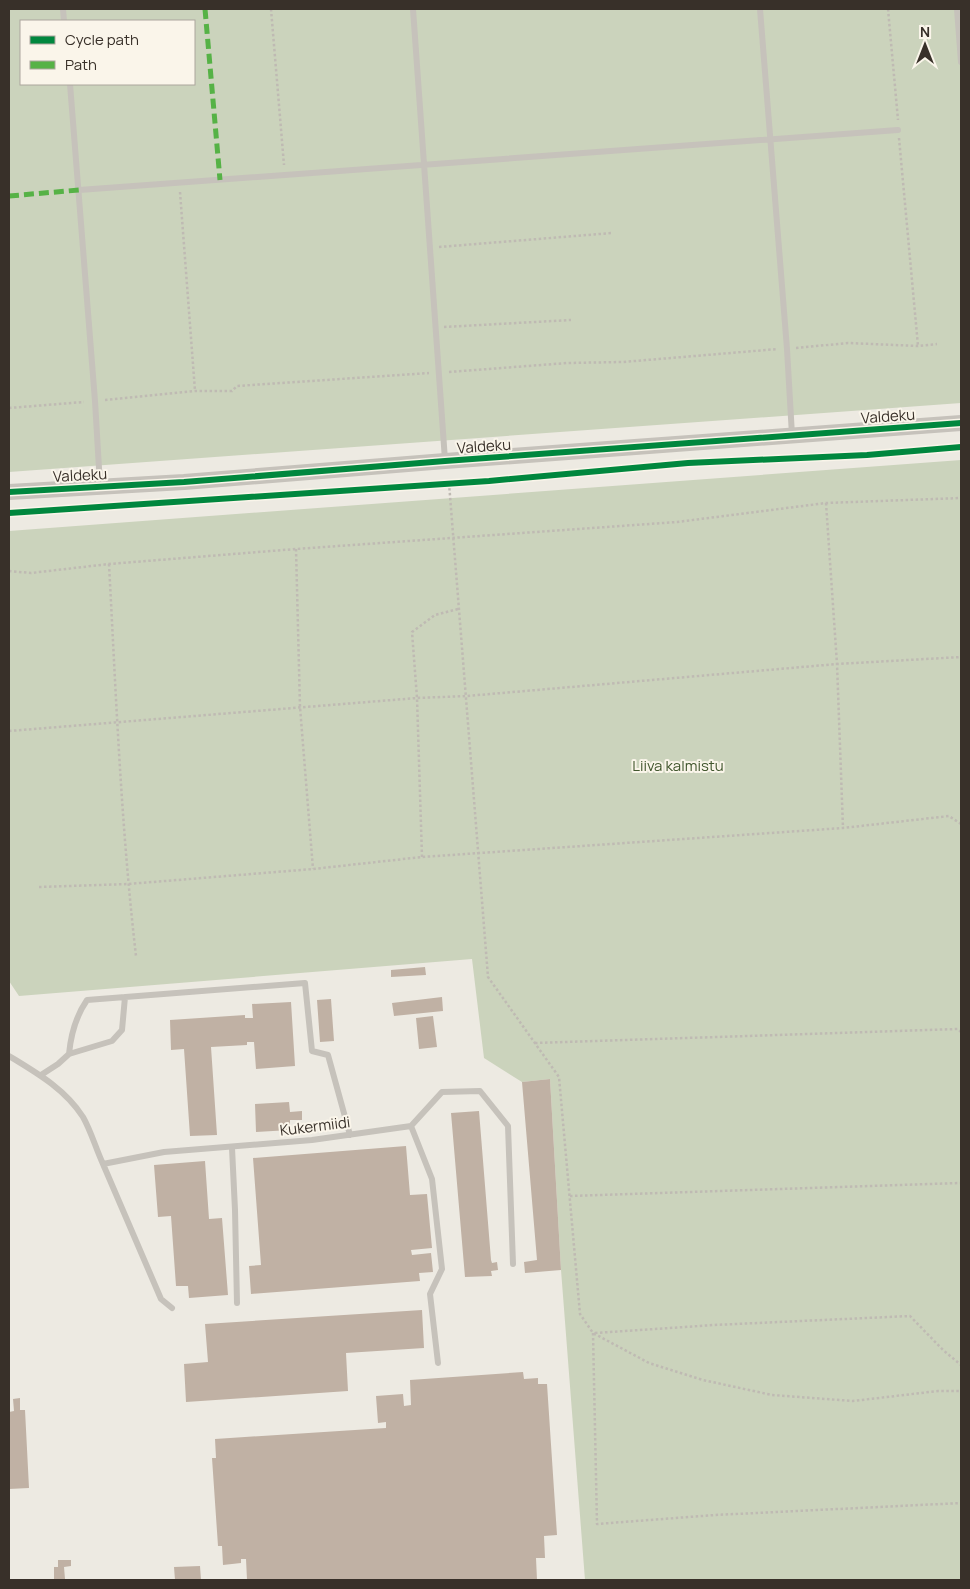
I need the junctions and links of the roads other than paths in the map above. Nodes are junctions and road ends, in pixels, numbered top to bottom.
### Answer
1 (413, 9) edge
2 (760, 9) edge
3 (957, 9) edge
4 (961, 62) edge
5 (70, 85) edge
6 (898, 130) road end
7 (771, 140) junction
8 (423, 164) junction
9 (78, 190) junction
10 (961, 423) edge
11 (792, 435) junction
12 (445, 461) junction
13 (100, 487) junction
14 (9, 492) edge
15 (125, 997) junction
16 (69, 1054) junction
17 (9, 1056) edge
18 (42, 1075) junction
19 (412, 1126) junction
20 (350, 1135) junction
21 (232, 1148) junction
22 (103, 1164) junction
23 (513, 1264) dead end
24 (237, 1303) dead end
25 (172, 1308) dead end
26 (438, 1363) dead end

1 - 8 lane
2 - 7 lane
3 - 4 lane
5 - 9 lane
6 - 7 lane
7 - 8 lane
7 - 11 lane
8 - 9 lane
8 - 12 lane
9 - 13 lane
10 - 11 street, Valdeku
11 - 12 street, Valdeku
12 - 13 street, Valdeku
13 - 14 street, Valdeku
15 - 16 lane
15 - 16 lane
15 - 20 lane
16 - 18 lane
17 - 18 lane
18 - 22 lane
19 - 20 lane, Kukermiidi
19 - 23 lane
19 - 26 lane
20 - 21 lane, Kukermiidi
21 - 22 lane, Kukermiidi
21 - 24 lane
22 - 25 lane

